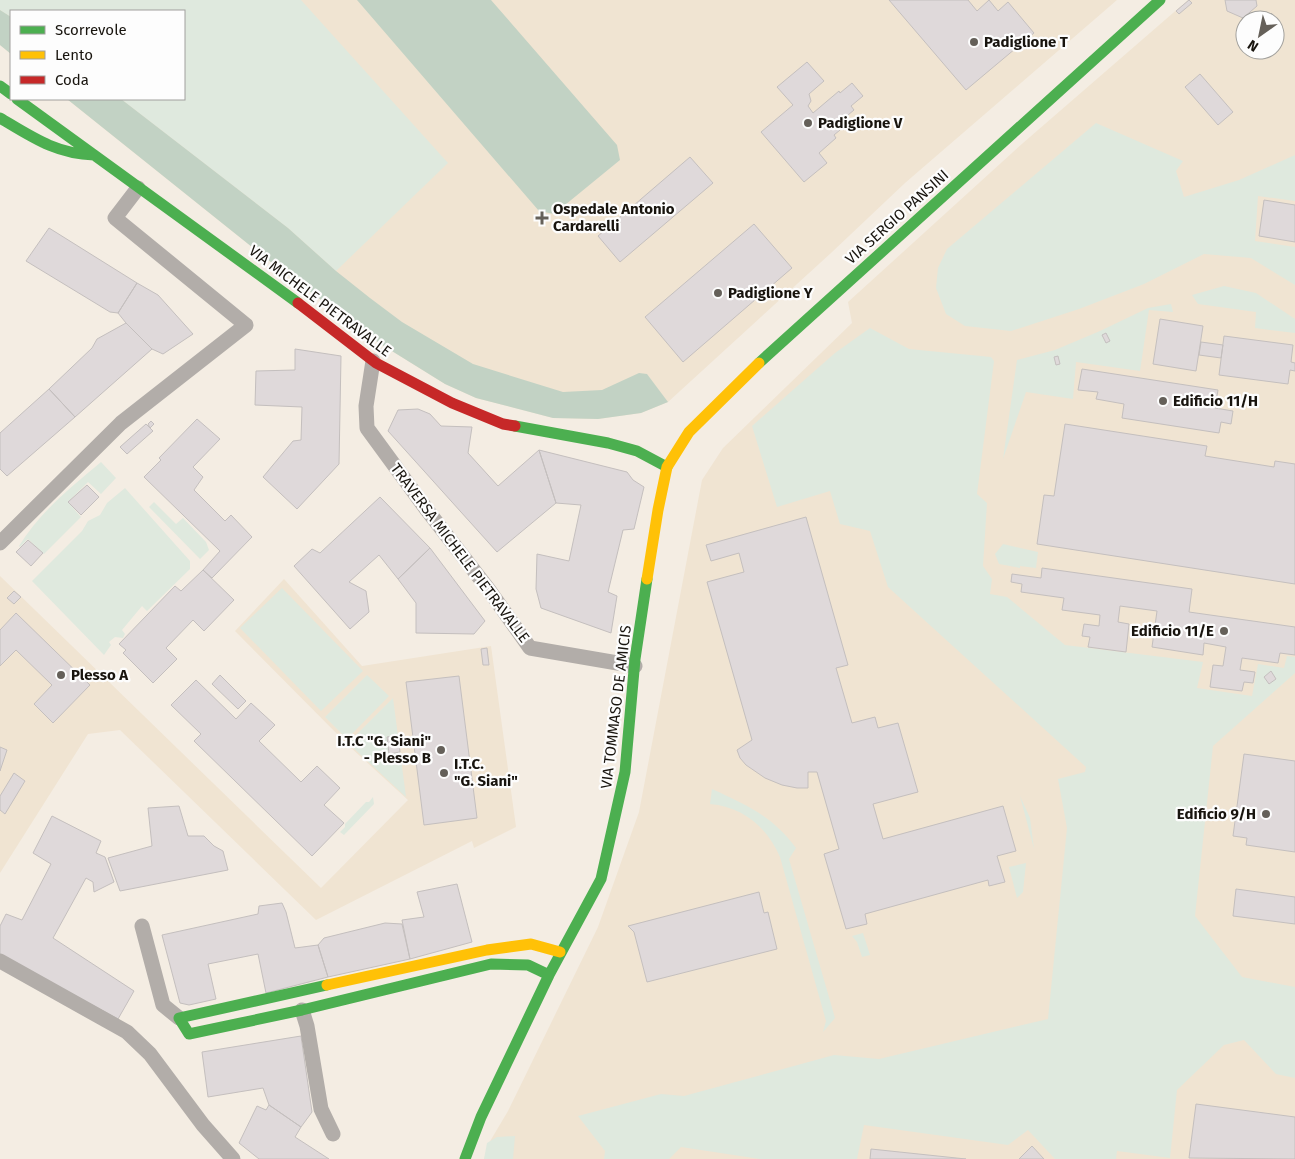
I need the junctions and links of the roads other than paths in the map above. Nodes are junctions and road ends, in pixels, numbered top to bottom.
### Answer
1 (1160, 0) edge
2 (18, 100) edge
3 (0, 118) edge
4 (95, 155) junction
5 (138, 188) junction
6 (374, 362) junction
7 (667, 467) junction
8 (0, 543) edge
9 (635, 662) junction
10 (142, 926) dead end
11 (560, 952) junction
12 (0, 961) edge
13 (549, 975) junction
14 (302, 1010) junction
15 (179, 1018) junction
16 (332, 1134) dead end
17 (233, 1159) edge
18 (465, 1159) edge

1 - 7 main road, VIA SERGIO PANSINI
2 - 4 main road, VIA MICHELE PIETRAVALLE
3 - 4 main road
4 - 5 main road, VIA MICHELE PIETRAVALLE
5 - 6 main road, VIA MICHELE PIETRAVALLE
5 - 8 street
6 - 7 main road, VIA MICHELE PIETRAVALLE
6 - 9 street, TRAVERSA MICHELE PIETRAVALLE
7 - 9 main road, VIA TOMMASO DE AMICIS
9 - 11 main road, VIA TOMMASO DE AMICIS
10 - 15 street
11 - 13 main road, VIA TOMMASO DE AMICIS
11 - 15 main road
12 - 17 street
13 - 14 main road
13 - 18 main road, VIA TOMMASO DE AMICIS
14 - 15 main road
14 - 16 street

